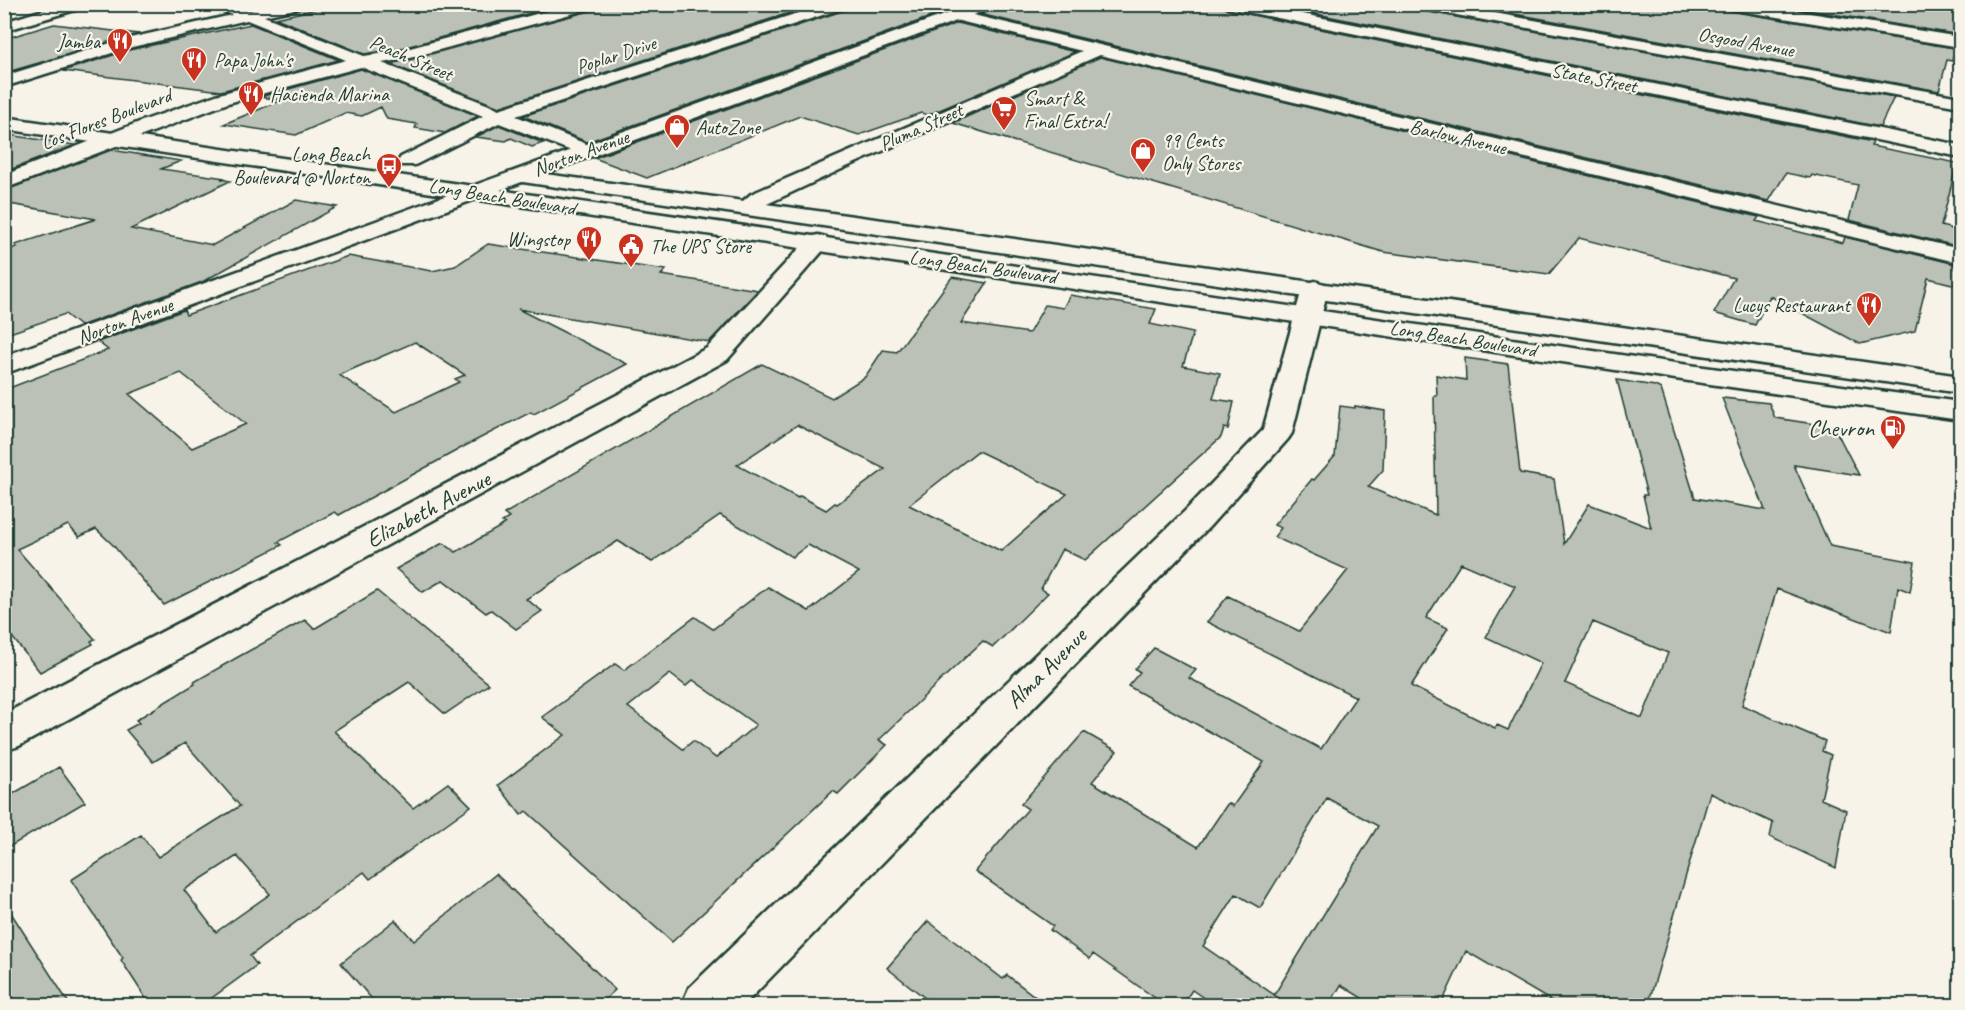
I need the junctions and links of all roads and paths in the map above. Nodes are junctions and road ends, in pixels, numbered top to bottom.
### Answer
1 (80, 4) edge
2 (219, 4) edge
3 (299, 4) edge
4 (556, 4) edge
5 (591, 4) edge
6 (842, 4) edge
7 (988, 4) edge
8 (1228, 4) edge
9 (1282, 4) edge
10 (1418, 4) edge
11 (1723, 4) edge
12 (249, 16) junction
13 (956, 16) junction
14 (4, 27) edge
15 (1431, 39) junction
16 (1960, 42) edge
17 (1096, 51) junction
18 (363, 61) junction
19 (4, 82) edge
20 (1960, 102) edge
21 (498, 116) junction
22 (4, 123) edge
23 (149, 125) junction
24 (111, 130) junction
25 (193, 131) dead end
26 (1960, 135) edge
27 (238, 138) dead end
28 (262, 141) dead end
29 (587, 151) junction
30 (1960, 151) edge
31 (386, 158) dead end
32 (408, 161) junction
33 (441, 166) dead end
34 (518, 177) junction
35 (474, 182) junction
36 (4, 183) edge
37 (747, 207) junction
38 (608, 213) junction
39 (946, 236) junction
40 (819, 242) junction
41 (1960, 256) edge
42 (1312, 302) junction
43 (4, 366) edge
44 (1960, 385) edge
45 (1960, 411) edge
46 (4, 734) edge
47 (707, 1005) edge

1 - 14 street
2 - 12 street, Peach Street
3 - 12 street
4 - 18 street, Los Flores Boulevard
5 - 18 street, Los Flores Boulevard
6 - 21 street, Poplar Drive
7 - 13 street, Norton Avenue
8 - 15 street, State Street
9 - 15 street, State Street
10 - 20 street, Osgood Avenue
11 - 16 street
12 - 18 street, Peach Street
12 - 19 street
13 - 17 street, Barlow Avenue
13 - 29 street, Norton Avenue
15 - 26 street, State Street
15 - 30 street, State Street
17 - 37 street, Pluma Street
17 - 41 street, Barlow Avenue
18 - 21 street, Peach Street
18 - 23 street, Los Flores Boulevard
21 - 29 street, Peach Street
21 - 32 street, Poplar Drive
22 - 24 street, Long Beach Boulevard
23 - 24 street, Los Flores Boulevard
23 - 25 street
24 - 35 street, Long Beach Boulevard
24 - 36 street, Los Flores Boulevard
27 - 28 street
29 - 34 street, Norton Avenue
31 - 32 street, Long Beach Boulevard
32 - 33 street, Long Beach Boulevard
34 - 35 street, Norton Avenue
34 - 37 street, Long Beach Boulevard
35 - 38 street, Long Beach Boulevard
35 - 43 street, Norton Avenue
37 - 38 street, Pluma Street
37 - 39 street, Long Beach Boulevard
38 - 40 street, Long Beach Boulevard
39 - 40 street
39 - 42 street, Long Beach Boulevard
40 - 42 street, Long Beach Boulevard
40 - 46 street, Elizabeth Avenue
42 - 44 street, Long Beach Boulevard
42 - 45 street, Long Beach Boulevard
42 - 47 street, Alma Avenue

